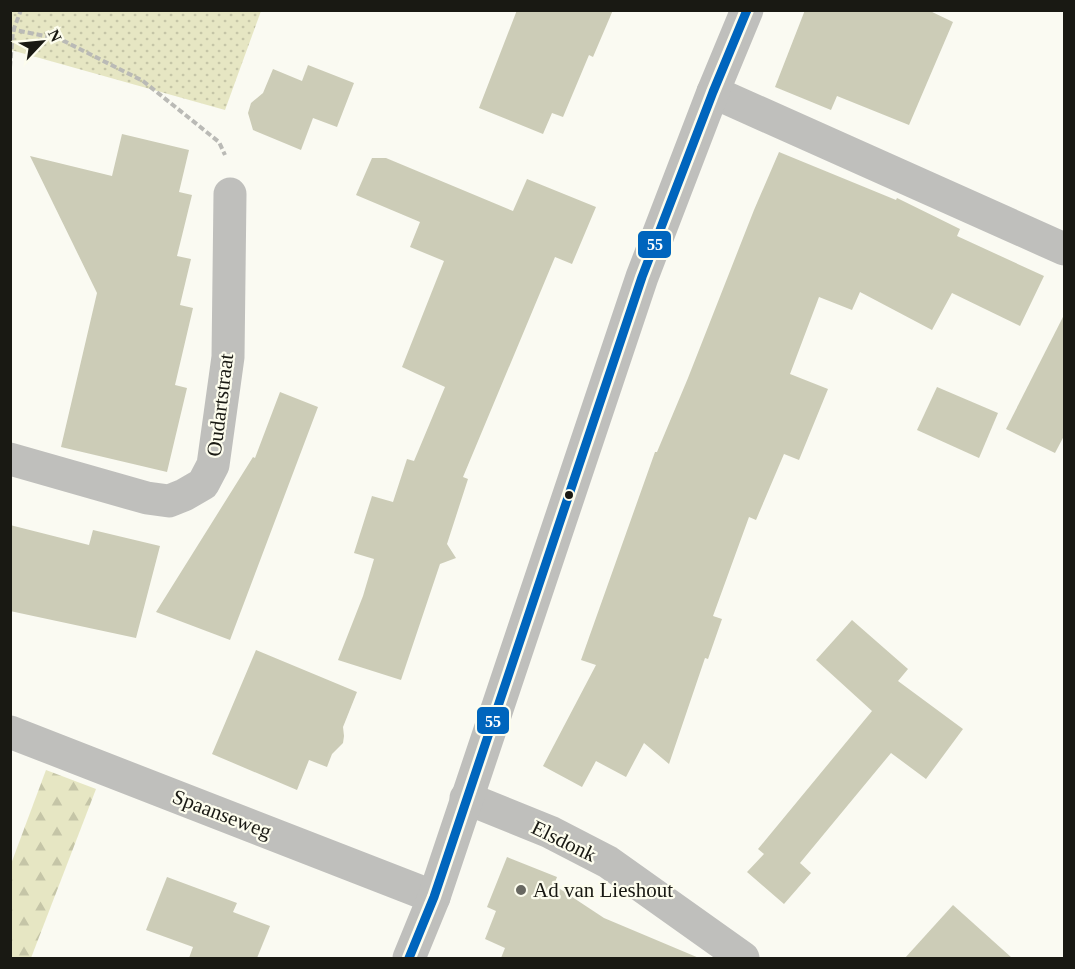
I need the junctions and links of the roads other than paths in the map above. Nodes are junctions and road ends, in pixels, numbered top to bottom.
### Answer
1 (747, 10) edge
2 (713, 92) junction
3 (230, 194) road end
4 (1065, 249) edge
5 (10, 459) edge
6 (10, 732) edge
7 (466, 798) junction
8 (434, 897) junction
9 (410, 958) edge
10 (743, 958) edge

1 - 2 street
2 - 4 street
2 - 7 street
3 - 5 street, Oudartstraat
6 - 8 street, Spaanseweg
7 - 8 street
7 - 10 street, Elsdonk
8 - 9 street

